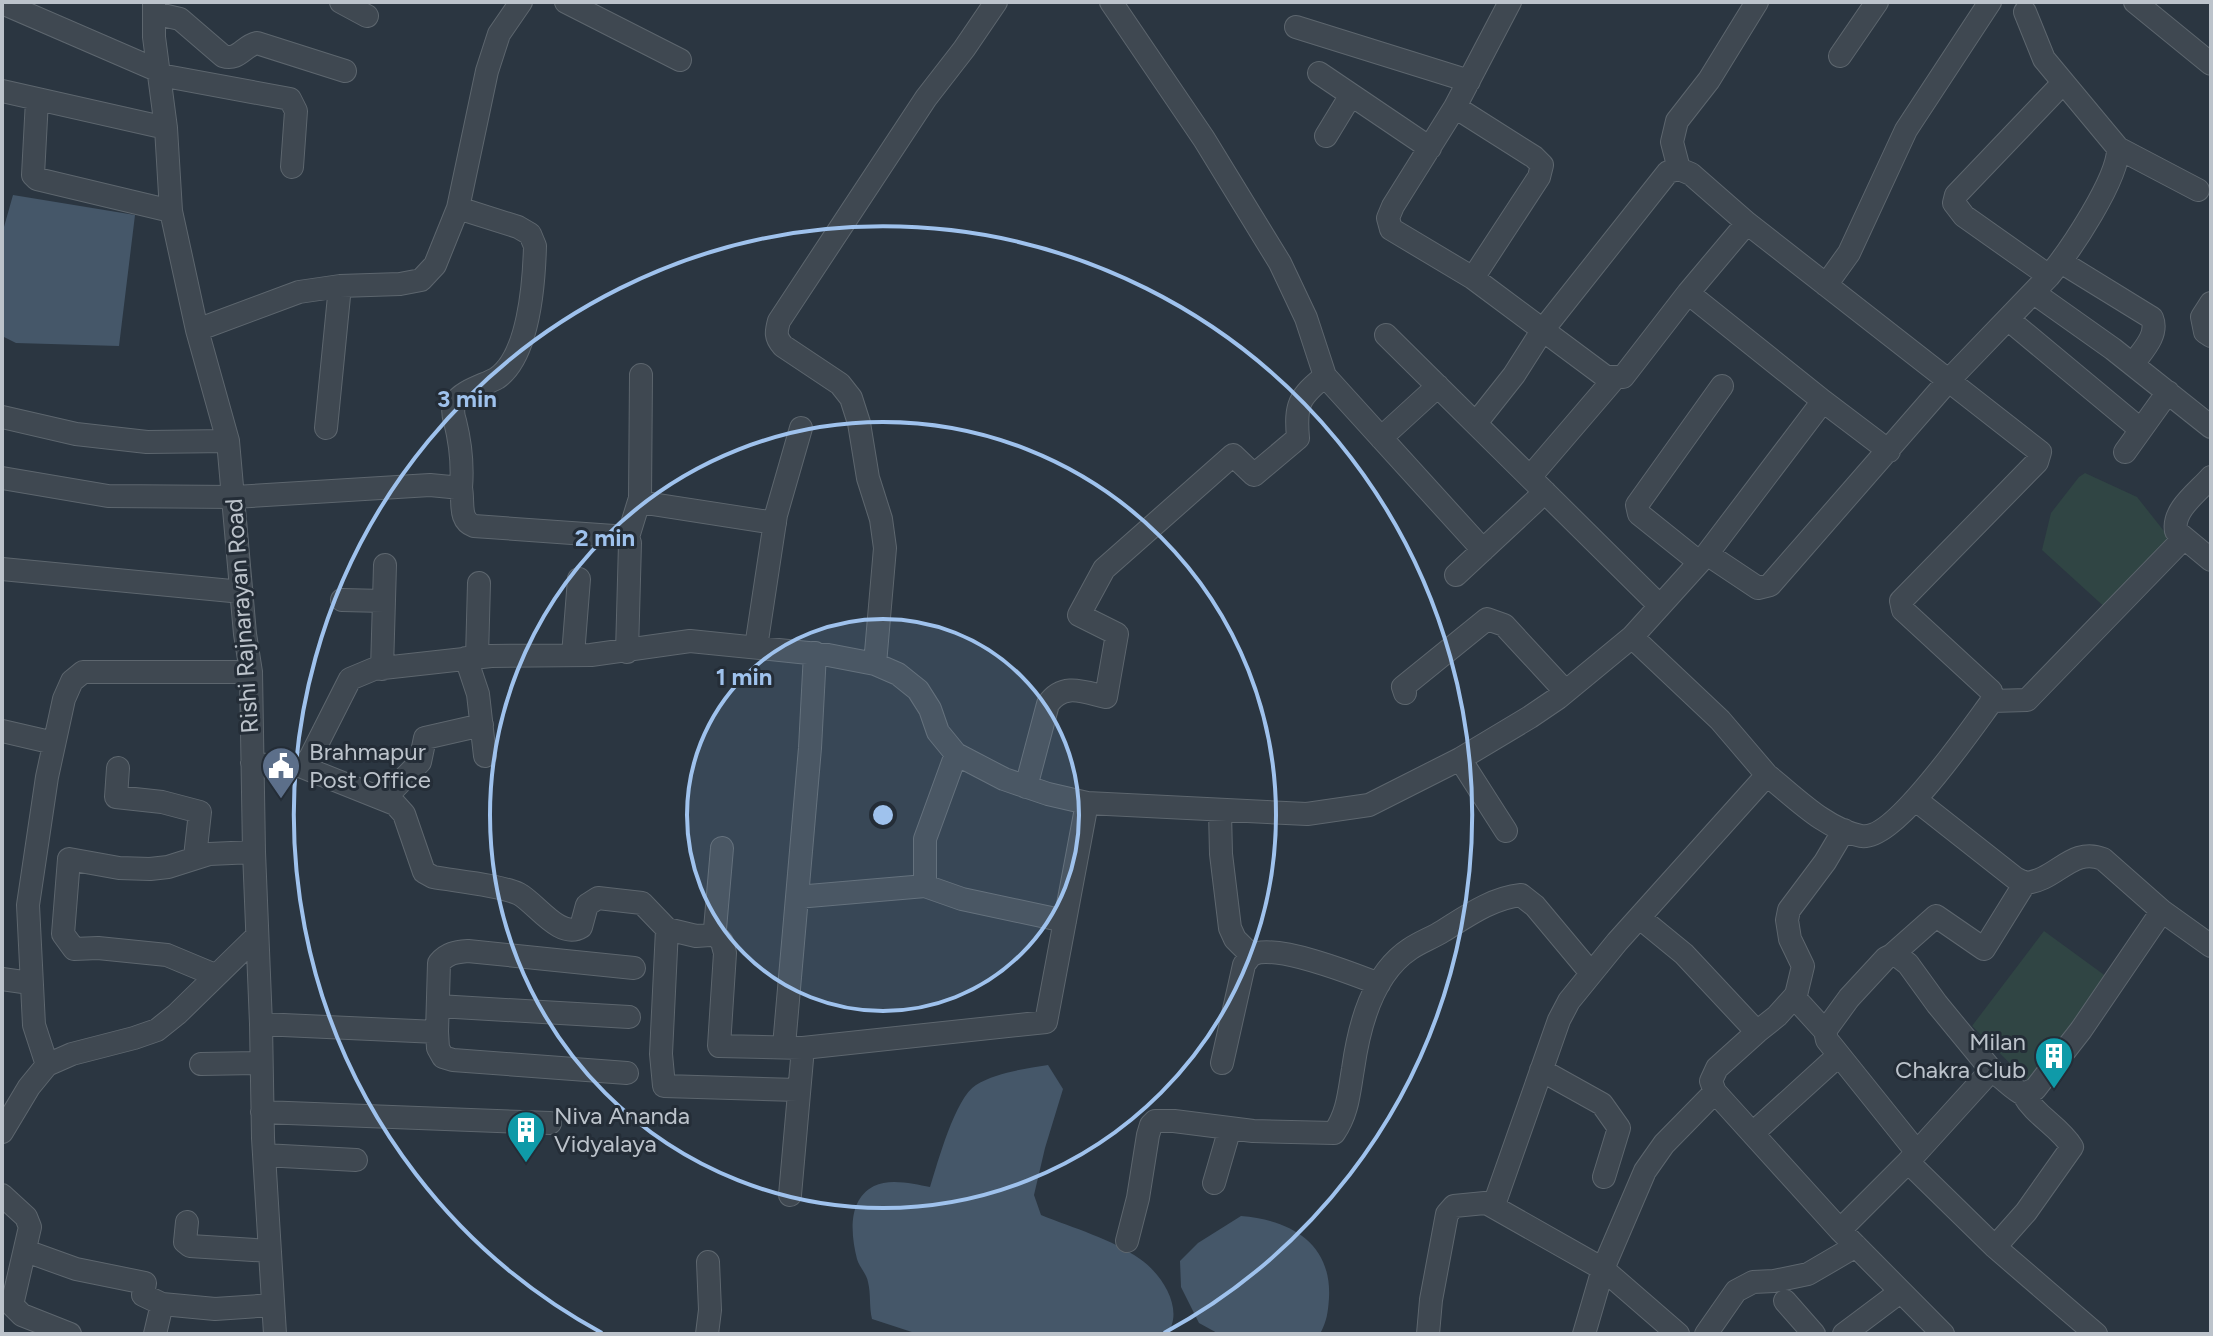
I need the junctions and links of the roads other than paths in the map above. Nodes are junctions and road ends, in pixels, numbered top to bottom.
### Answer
1 (341, 2) edge
2 (521, 2) edge
3 (566, 2) edge
4 (996, 2) edge
5 (1111, 2) edge
6 (1757, 2) edge
7 (1877, 2) edge
8 (1990, 2) edge
9 (2135, 2) edge
10 (2, 3) edge
11 (1501, 5) edge
12 (2025, 5) edge
13 (154, 7) edge
14 (367, 16) dead end
15 (1296, 27) dead end
16 (1840, 56) dead end
17 (680, 60) dead end
18 (2211, 64) edge
19 (345, 71) dead end
20 (160, 73) junction
21 (1319, 73) dead end
22 (1469, 81) junction
23 (2063, 83) junction
24 (2, 91) edge
25 (1351, 95) junction
26 (37, 100) junction
27 (1455, 107) junction
28 (166, 128) junction
29 (1326, 136) dead end
30 (1430, 148) junction
31 (2118, 148) junction
32 (292, 167) dead end
33 (1679, 169) junction
34 (2198, 190) dead end
35 (458, 208) junction
36 (171, 211) junction
37 (1747, 223) junction
38 (2048, 277) junction
39 (1473, 278) junction
40 (1826, 285) junction
41 (340, 286) junction
42 (1688, 293) junction
43 (2211, 303) edge
44 (2009, 320) junction
45 (197, 330) junction
46 (1542, 331) junction
47 (1386, 335) dead end
48 (2211, 336) edge
49 (2133, 364) junction
50 (641, 375) dead end
51 (1325, 376) junction
52 (1614, 379) junction
53 (1948, 381) junction
54 (1438, 386) junction
55 (1722, 386) dead end
56 (2168, 392) junction
57 (1823, 401) junction
58 (2, 417) edge
59 (1476, 423) junction
60 (2211, 427) edge
61 (326, 428) dead end
62 (801, 428) dead end
63 (2140, 429) junction
64 (1381, 438) junction
65 (228, 441) junction
66 (1889, 451) junction
67 (2125, 452) dead end
68 (1536, 470) dead end
69 (2211, 477) edge
70 (2, 478) edge
71 (461, 488) junction
72 (1545, 492) junction
73 (234, 497) junction
74 (639, 502) junction
75 (775, 523) junction
76 (628, 537) junction
77 (2184, 538) junction
78 (1483, 550) junction
79 (1703, 558) junction
80 (2211, 560) edge
81 (385, 565) dead end
82 (2, 569) edge
83 (1456, 575) dead end
84 (579, 579) dead end
85 (479, 583) dead end
86 (242, 592) junction
87 (342, 600) dead end
88 (384, 601) junction
89 (1659, 605) junction
90 (1632, 637) junction
91 (756, 647) junction
92 (627, 652) junction
93 (815, 653) junction
94 (573, 655) junction
95 (472, 658) junction
96 (875, 664) junction
97 (382, 669) junction
98 (251, 672) junction
99 (1565, 691) junction
100 (1405, 693) dead end
101 (1992, 701) junction
102 (482, 725) junction
103 (2, 731) edge
104 (54, 743) junction
105 (956, 754) junction
106 (485, 756) dead end
107 (1460, 759) junction
108 (252, 763) junction
109 (300, 766) junction
110 (118, 768) dead end
111 (1767, 775) junction
112 (1026, 787) junction
113 (385, 798) junction
114 (1916, 800) junction
115 (1087, 803) junction
116 (1220, 812) junction
117 (1844, 830) junction
118 (1506, 831) dead end
119 (722, 848) dead end
120 (254, 852) junction
121 (195, 857) junction
122 (2025, 883) junction
123 (925, 886) junction
124 (797, 897) junction
125 (2162, 911) junction
126 (1640, 918) junction
127 (1065, 921) junction
128 (667, 929) junction
129 (714, 933) junction
130 (257, 936) junction
131 (2211, 946) edge
132 (1251, 955) junction
133 (1892, 955) junction
134 (634, 968) dead end
135 (1591, 973) junction
136 (215, 975) junction
137 (2, 979) edge
138 (30, 983) junction
139 (1379, 984) junction
140 (1794, 997) junction
141 (438, 1006) junction
142 (629, 1017) dead end
143 (261, 1024) junction
144 (1825, 1031) junction
145 (437, 1032) junction
146 (1757, 1032) junction
147 (794, 1047) junction
148 (1839, 1055) junction
149 (261, 1063) junction
150 (1222, 1063) dead end
151 (201, 1064) dead end
152 (47, 1065) junction
153 (1541, 1070) junction
154 (1993, 1072) junction
155 (627, 1073) dead end
156 (798, 1090) junction
157 (1715, 1092) junction
158 (2023, 1094) junction
159 (262, 1112) junction
160 (550, 1123) dead end
161 (1230, 1128) junction
162 (2, 1132) edge
163 (1753, 1133) junction
164 (264, 1155) junction
165 (1912, 1157) junction
166 (356, 1160) dead end
167 (1604, 1177) dead end
168 (1214, 1183) dead end
169 (2, 1195) edge
170 (790, 1195) dead end
171 (1490, 1205) junction
172 (187, 1222) dead end
173 (1848, 1238) junction
174 (1127, 1241) dead end
175 (1995, 1247) junction
176 (26, 1251) junction
177 (270, 1251) junction
178 (708, 1262) dead end
179 (1603, 1269) junction
180 (1900, 1292) junction
181 (1785, 1301) dead end
182 (162, 1304) junction
183 (273, 1305) junction
184 (70, 1334) edge
185 (155, 1334) edge
186 (275, 1334) edge
187 (707, 1334) edge
188 (1428, 1334) edge
189 (1584, 1334) edge
190 (1678, 1334) edge
191 (1706, 1334) edge
192 (1814, 1334) edge
193 (1844, 1334) edge
194 (1943, 1334) edge
195 (2096, 1334) edge

1 - 14 street
2 - 35 street
3 - 17 street
4 - 96 street
5 - 51 street
6 - 33 street
7 - 16 street
8 - 40 street
9 - 18 street
10 - 20 street
11 - 22 street
12 - 23 street
13 - 19 street
13 - 20 street, Rishi Rajnarayan Road
15 - 22 street
20 - 28 street, Rishi Rajnarayan Road
20 - 32 street
21 - 25 street
22 - 27 street
23 - 31 street
23 - 38 street
24 - 26 street
25 - 29 street
25 - 30 street
26 - 28 street
26 - 36 street
27 - 30 street
27 - 39 street
28 - 36 street, Rishi Rajnarayan Road
30 - 39 street
31 - 34 street
31 - 38 street
33 - 37 street
33 - 46 street
35 - 41 street
35 - 71 street
36 - 45 street, Rishi Rajnarayan Road
37 - 40 street
37 - 42 street
38 - 44 street
38 - 49 street
38 - 49 street
39 - 46 street
40 - 53 street
41 - 45 street
41 - 61 street
42 - 52 street
42 - 57 street
43 - 48 street
44 - 53 street
44 - 63 street
45 - 65 street, Rishi Rajnarayan Road
46 - 52 street
46 - 59 street
47 - 54 street
49 - 56 street
50 - 74 street
51 - 64 street
51 - 112 street
52 - 68 street
53 - 66 street
53 - 101 street
54 - 59 street
54 - 64 street
55 - 79 street
56 - 60 street
56 - 63 street
57 - 66 street
57 - 79 street
58 - 65 street
59 - 72 street
62 - 75 street
63 - 67 street
64 - 78 street
65 - 73 street, Rishi Rajnarayan Road
66 - 79 street
69 - 77 street
70 - 73 street
71 - 73 street
71 - 76 street
72 - 78 street
72 - 89 street
73 - 86 street, Rishi Rajnarayan Road
74 - 75 street
74 - 76 street
75 - 91 street
76 - 92 street
77 - 80 street
77 - 101 street
78 - 83 street
79 - 89 street
81 - 88 street
82 - 86 street
84 - 94 street
85 - 95 street
86 - 98 street, Rishi Rajnarayan Road
87 - 88 street
88 - 97 street
89 - 90 street
90 - 99 street
90 - 111 street
91 - 92 street
91 - 93 street
92 - 94 street
93 - 96 street
93 - 124 street
94 - 95 street
95 - 97 street
95 - 102 street
96 - 105 street
97 - 109 street
98 - 104 street
98 - 108 street, Rishi Rajnarayan Road
99 - 100 street
99 - 107 street
101 - 114 street
102 - 106 street
102 - 113 street
103 - 104 street
104 - 138 street
105 - 112 street
105 - 123 street
107 - 116 street
107 - 118 street
108 - 109 street
108 - 120 street, Rishi Rajnarayan Road
109 - 113 street
110 - 121 street
111 - 117 street
111 - 126 street
112 - 115 street
113 - 128 street
114 - 117 street
114 - 122 street
115 - 116 street
115 - 127 street
116 - 132 street
117 - 140 street
119 - 129 street
120 - 121 street
120 - 130 street, Rishi Rajnarayan Road
121 - 136 street
122 - 125 street
122 - 133 street
123 - 124 street
123 - 127 street
124 - 147 street
125 - 131 street
125 - 158 street
126 - 135 street
126 - 146 street
127 - 147 street
128 - 129 street
128 - 156 street
129 - 147 street
130 - 136 street
130 - 143 street, Rishi Rajnarayan Road
132 - 139 street
132 - 150 street
133 - 144 street
133 - 154 street
134 - 141 street
135 - 139 street
135 - 153 street
136 - 152 street
137 - 138 street
138 - 152 street
139 - 161 street
140 - 144 street
140 - 146 street
141 - 142 street
141 - 145 street
143 - 145 street
143 - 149 street, Rishi Rajnarayan Road
144 - 148 street
145 - 155 street
146 - 157 street
147 - 156 street
148 - 163 street
148 - 165 street
149 - 151 street
149 - 159 street, Rishi Rajnarayan Road
152 - 162 street
153 - 167 street
153 - 171 street
154 - 158 street
154 - 165 street
156 - 170 street
157 - 163 street
157 - 179 street
158 - 175 street
159 - 160 street
159 - 164 street, Rishi Rajnarayan Road
161 - 168 street
161 - 174 street
163 - 173 street
164 - 166 street
164 - 177 street, Rishi Rajnarayan Road
165 - 173 street
165 - 175 street
169 - 176 street
171 - 179 street
171 - 188 street
172 - 177 street
173 - 180 street
173 - 191 street
175 - 195 street
176 - 182 street
176 - 184 street
177 - 183 street, Rishi Rajnarayan Road
178 - 187 street
179 - 189 street
179 - 190 street
180 - 193 street
180 - 194 street
181 - 192 street
182 - 183 street
182 - 185 street
183 - 186 street, Rishi Rajnarayan Road

